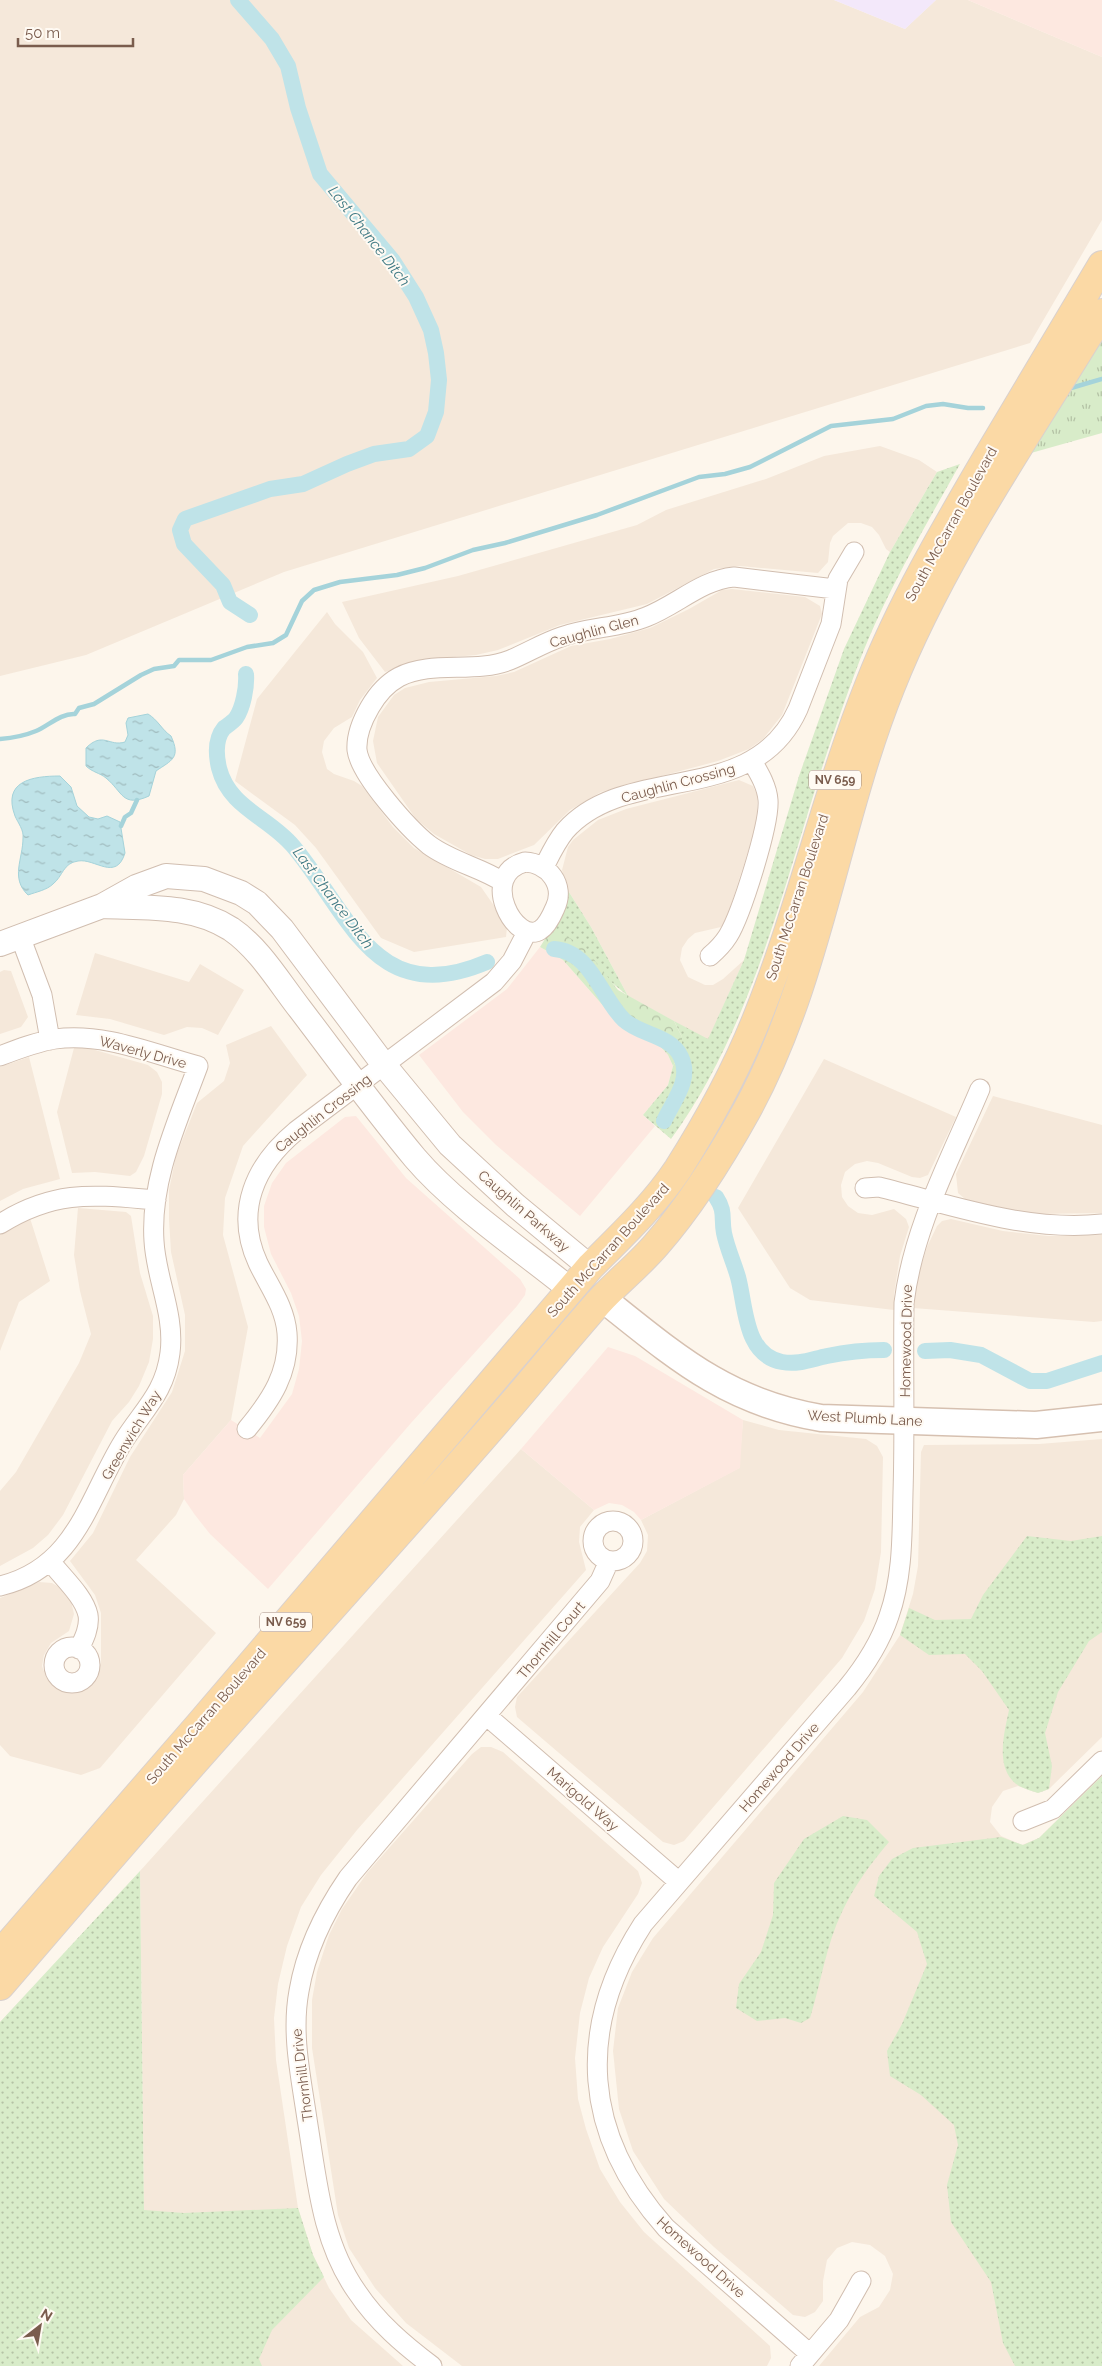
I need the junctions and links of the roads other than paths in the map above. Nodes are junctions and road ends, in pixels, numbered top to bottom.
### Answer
1 (1102, 264) edge
2 (1102, 313) edge
3 (854, 552) dead end
4 (835, 589) junction
5 (752, 761) junction
6 (544, 867) junction
7 (503, 882) junction
8 (102, 906) junction
9 (527, 932) junction
10 (10, 940) edge
11 (710, 956) dead end
12 (50, 1040) junction
13 (0, 1056) edge
14 (384, 1065) junction
15 (198, 1066) joint
16 (358, 1085) junction
17 (980, 1089) dead end
18 (865, 1188) dead end
19 (156, 1200) junction
20 (933, 1200) junction
21 (0, 1224) edge
22 (1102, 1224) edge
23 (590, 1267) junction
24 (571, 1290) junction
25 (602, 1298) junction
26 (1102, 1418) edge
27 (905, 1421) junction
28 (247, 1429) dead end
29 (50, 1561) junction
30 (609, 1561) dead end
31 (0, 1586) edge
32 (80, 1649) dead end
33 (488, 1716) junction
34 (1102, 1761) edge
35 (1023, 1821) dead end
36 (679, 1882) junction
37 (0, 1954) edge
38 (0, 1986) edge
39 (861, 2281) dead end
40 (805, 2360) edge
41 (432, 2366) edge

1 - 23 main road, South McCarran Boulevard / NV 659
2 - 25 main road, South McCarran Boulevard / NV 659
3 - 4 street, Caughlin Crossing
4 - 5 street, Caughlin Crossing
4 - 7 street, Caughlin Glen
5 - 6 street, Caughlin Crossing
5 - 11 street
6 - 7 street
6 - 9 street
7 - 9 street
8 - 10 street, Caughlin Parkway
8 - 14 street, Caughlin Parkway
8 - 16 street, Caughlin Parkway
9 - 14 street, Caughlin Crossing
10 - 12 street
12 - 13 street, Waverly Drive
12 - 15 street, Waverly Drive
14 - 16 street, Caughlin Crossing
14 - 23 street, Caughlin Parkway
15 - 19 street, Greenwich Way
16 - 24 street, Caughlin Parkway
16 - 28 street, Caughlin Crossing
17 - 20 street, Homewood Drive
18 - 20 street
19 - 21 street
19 - 29 street, Greenwich Way
20 - 22 street
20 - 27 street, Homewood Drive
23 - 24 main road, South McCarran Boulevard / NV 659
23 - 25 main road, Caughlin Parkway
24 - 25 main road, Caughlin Parkway
24 - 37 main road, South McCarran Boulevard / NV 659
25 - 27 main road, West Plumb Lane
25 - 38 main road, South McCarran Boulevard / NV 659
26 - 27 main road, West Plumb Lane
27 - 36 street, Homewood Drive
29 - 31 street, Greenwich Way
29 - 32 street
30 - 33 street, Thornhill Court
33 - 36 street, Marigold Way
33 - 41 street, Thornhill Drive
34 - 35 street
36 - 40 street, Homewood Drive
39 - 40 street

